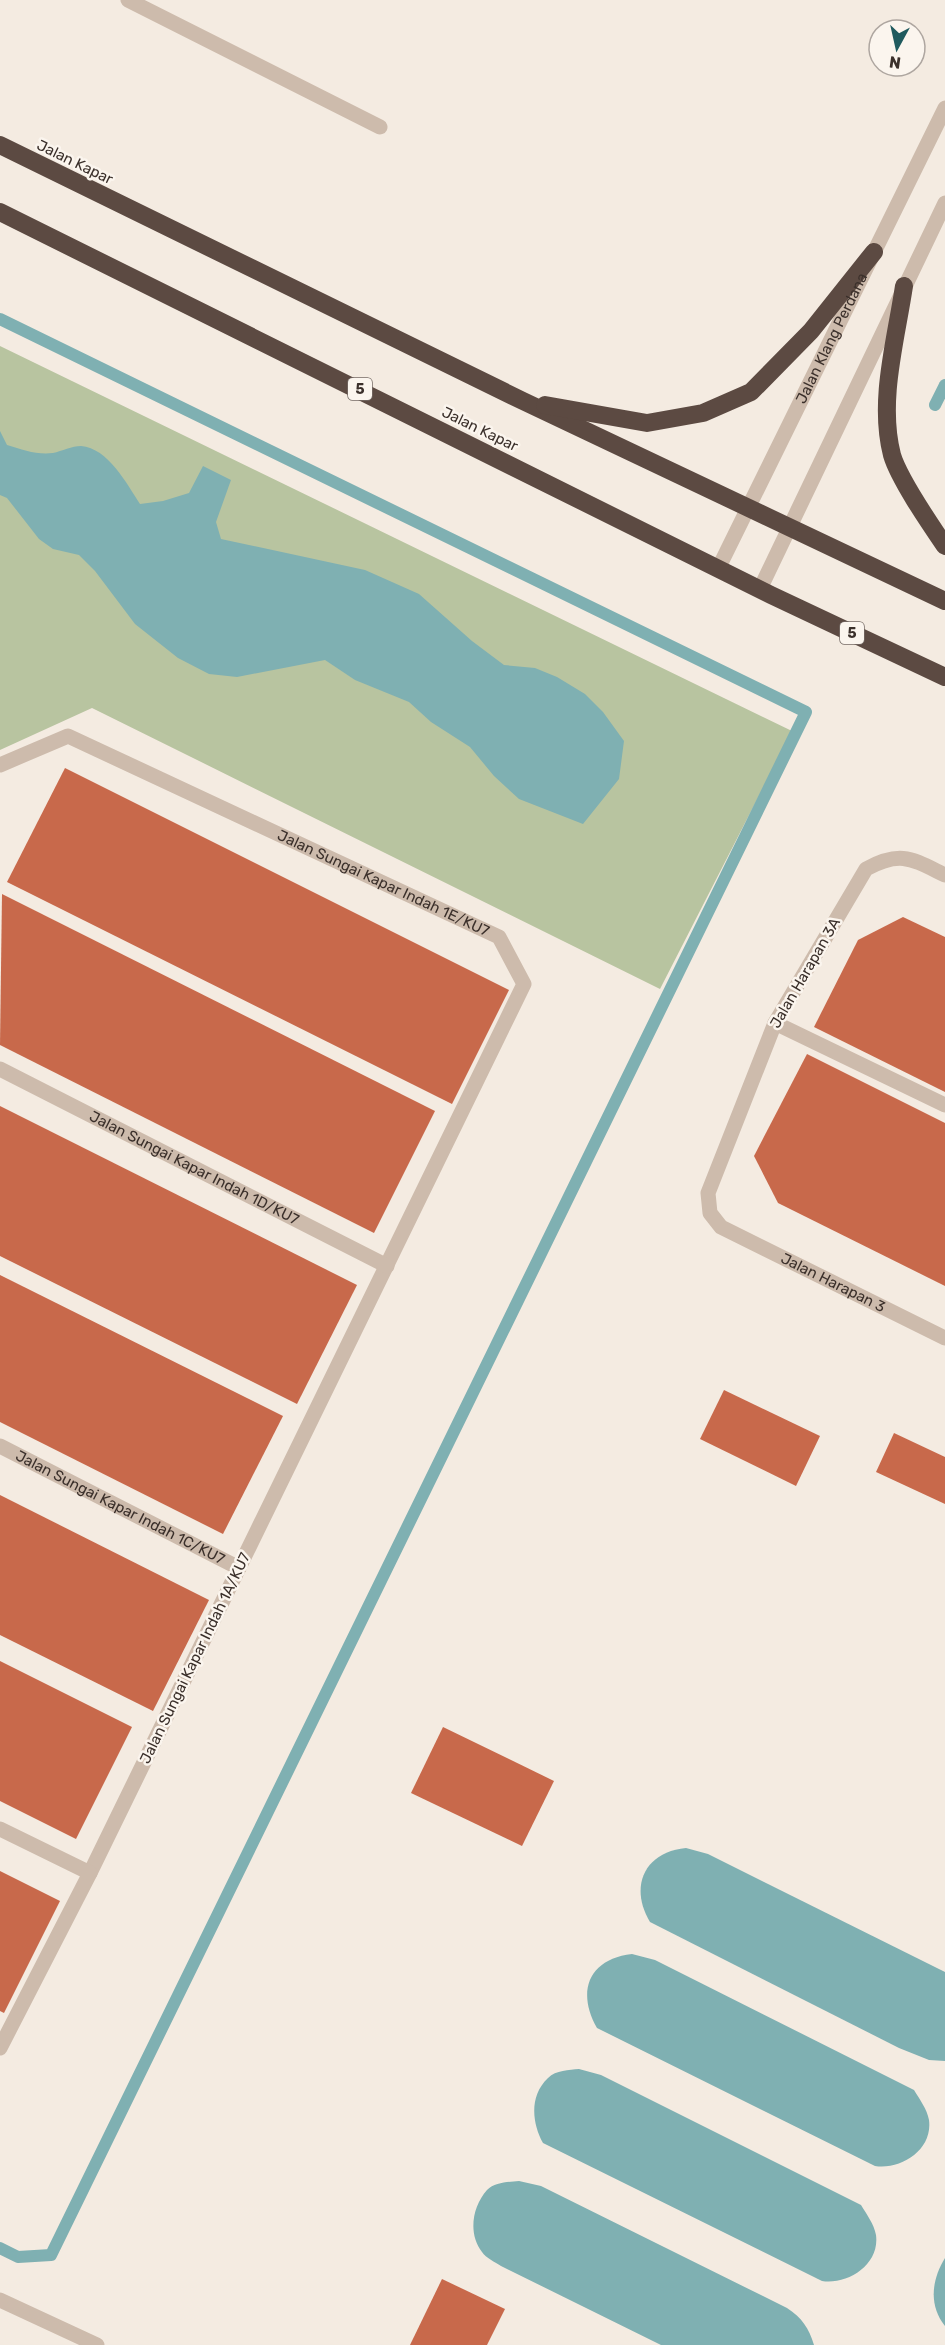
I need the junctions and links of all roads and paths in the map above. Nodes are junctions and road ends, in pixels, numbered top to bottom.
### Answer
1 (128, 0) edge
2 (945, 108) edge
3 (380, 127) dead end
4 (0, 145) edge
5 (945, 203) edge
6 (0, 212) edge
7 (874, 252) junction
8 (904, 286) junction
9 (523, 401) junction
10 (747, 508) junction
11 (789, 529) junction
12 (945, 546) edge
13 (719, 567) junction
14 (760, 589) junction
15 (945, 601) edge
16 (945, 677) edge
17 (0, 765) edge
18 (945, 875) edge
19 (775, 1023) junction
20 (0, 1069) edge
21 (945, 1105) edge
22 (721, 1227) joint
23 (387, 1266) junction
24 (945, 1338) edge
25 (0, 1446) edge
26 (239, 1568) junction
27 (0, 1829) edge
28 (90, 1873) junction
29 (0, 2048) edge
30 (0, 2300) edge
31 (97, 2345) edge

1 - 3 street
2 - 7 street, Jalan Klang Perdana
4 - 9 highway, Jalan Kapar
5 - 8 street
6 - 13 highway, Jalan Kapar / 5
7 - 9 highway
7 - 10 street, Jalan Klang Perdana
8 - 11 street
8 - 12 highway
9 - 10 highway, Jalan Kapar
10 - 11 highway, Jalan Kapar
10 - 13 street, Jalan Klang Perdana
11 - 14 street
11 - 15 highway, Jalan Kapar
13 - 14 highway, Jalan Kapar / 5
14 - 16 highway, Jalan Kapar / 5
17 - 23 street, Jalan Sungai Kapar Indah 1E/KU7
18 - 19 street, Jalan Harapan 3A
19 - 21 street
19 - 22 street, Jalan Harapan 3A
20 - 23 street, Jalan Sungai Kapar Indah 1D/KU7
22 - 24 street, Jalan Harapan 3
23 - 26 street, Jalan Sungai Kapar Indah 1A/KU7
25 - 26 street, Jalan Sungai Kapar Indah 1C/KU7
26 - 28 street, Jalan Sungai Kapar Indah 1A/KU7
27 - 28 street
28 - 29 street, Jalan Sungai Kapar Indah 1A/KU7
30 - 31 street

